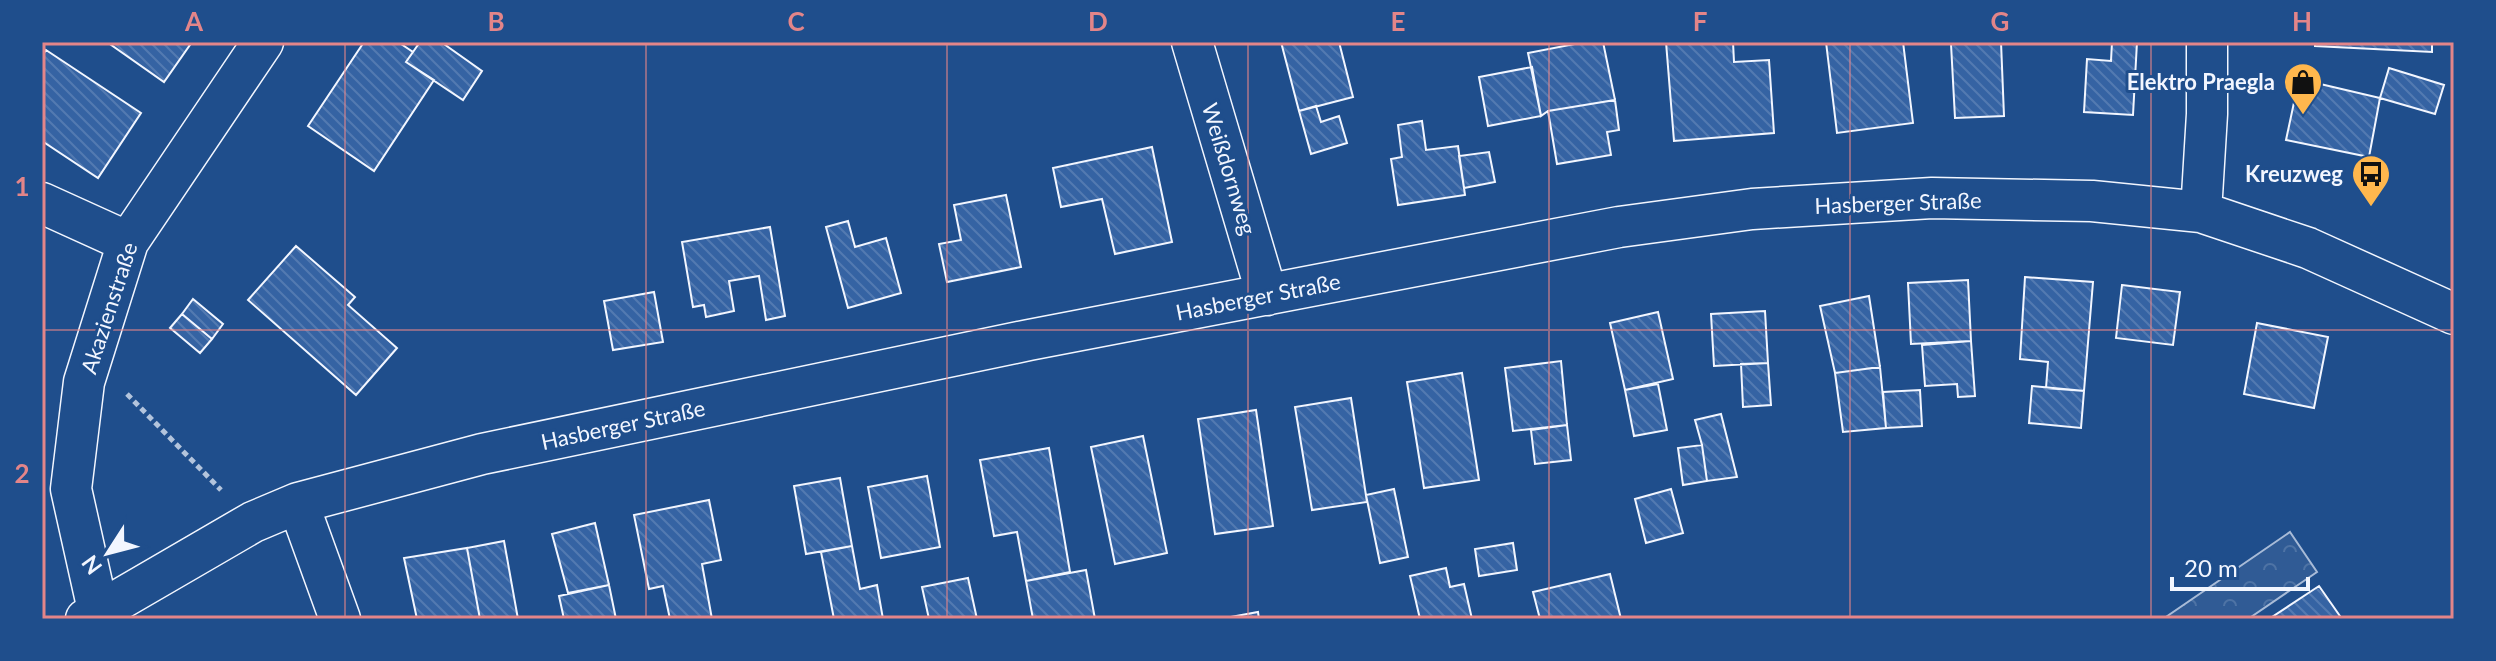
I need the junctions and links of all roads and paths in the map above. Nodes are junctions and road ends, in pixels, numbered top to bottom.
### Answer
1 (263, 42) edge
2 (1192, 42) edge
3 (2207, 42) edge
4 (42, 203) edge
5 (2201, 212) junction
6 (128, 242) junction
7 (1267, 295) junction
8 (2454, 314) edge
9 (92, 359) junction
10 (298, 503) junction
11 (253, 522) junction
12 (92, 615) edge
13 (340, 619) edge

1 - 6 street, Akazienstraße
2 - 7 street, Weißdornweg
3 - 5 street
4 - 6 street
5 - 7 street, Hasberger Straße
5 - 8 street, Hasberger Straße
6 - 9 street, Akazienstraße
7 - 10 street, Hasberger Straße
9 - 11 path
9 - 12 street, Akazienstraße
10 - 11 street, Hasberger Straße
10 - 13 street
11 - 12 street, Hasberger Straße

